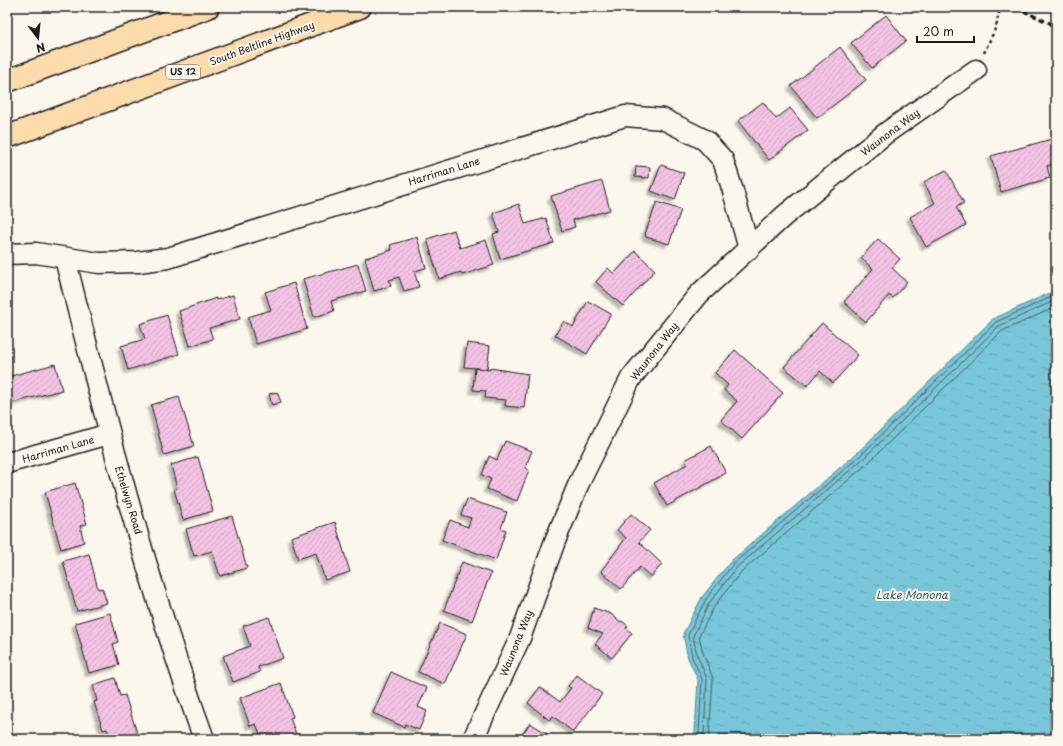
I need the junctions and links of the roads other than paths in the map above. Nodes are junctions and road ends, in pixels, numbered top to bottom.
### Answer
1 (208, 7) edge
2 (360, 7) edge
3 (976, 70) road end
4 (7, 81) edge
5 (7, 137) edge
6 (749, 249) junction
7 (7, 254) edge
8 (65, 258) junction
9 (109, 434) junction
10 (7, 463) edge
11 (204, 739) edge
12 (473, 739) edge

1 - 4 highway
2 - 5 highway, South Beltline Highway / US 12
3 - 6 street, Waunona Way
6 - 8 street, Harriman Lane
6 - 12 street, Waunona Way
7 - 8 street, Harriman Lane
8 - 9 street, Ethelwyn Road
9 - 10 street, Harriman Lane
9 - 11 street, Ethelwyn Road

